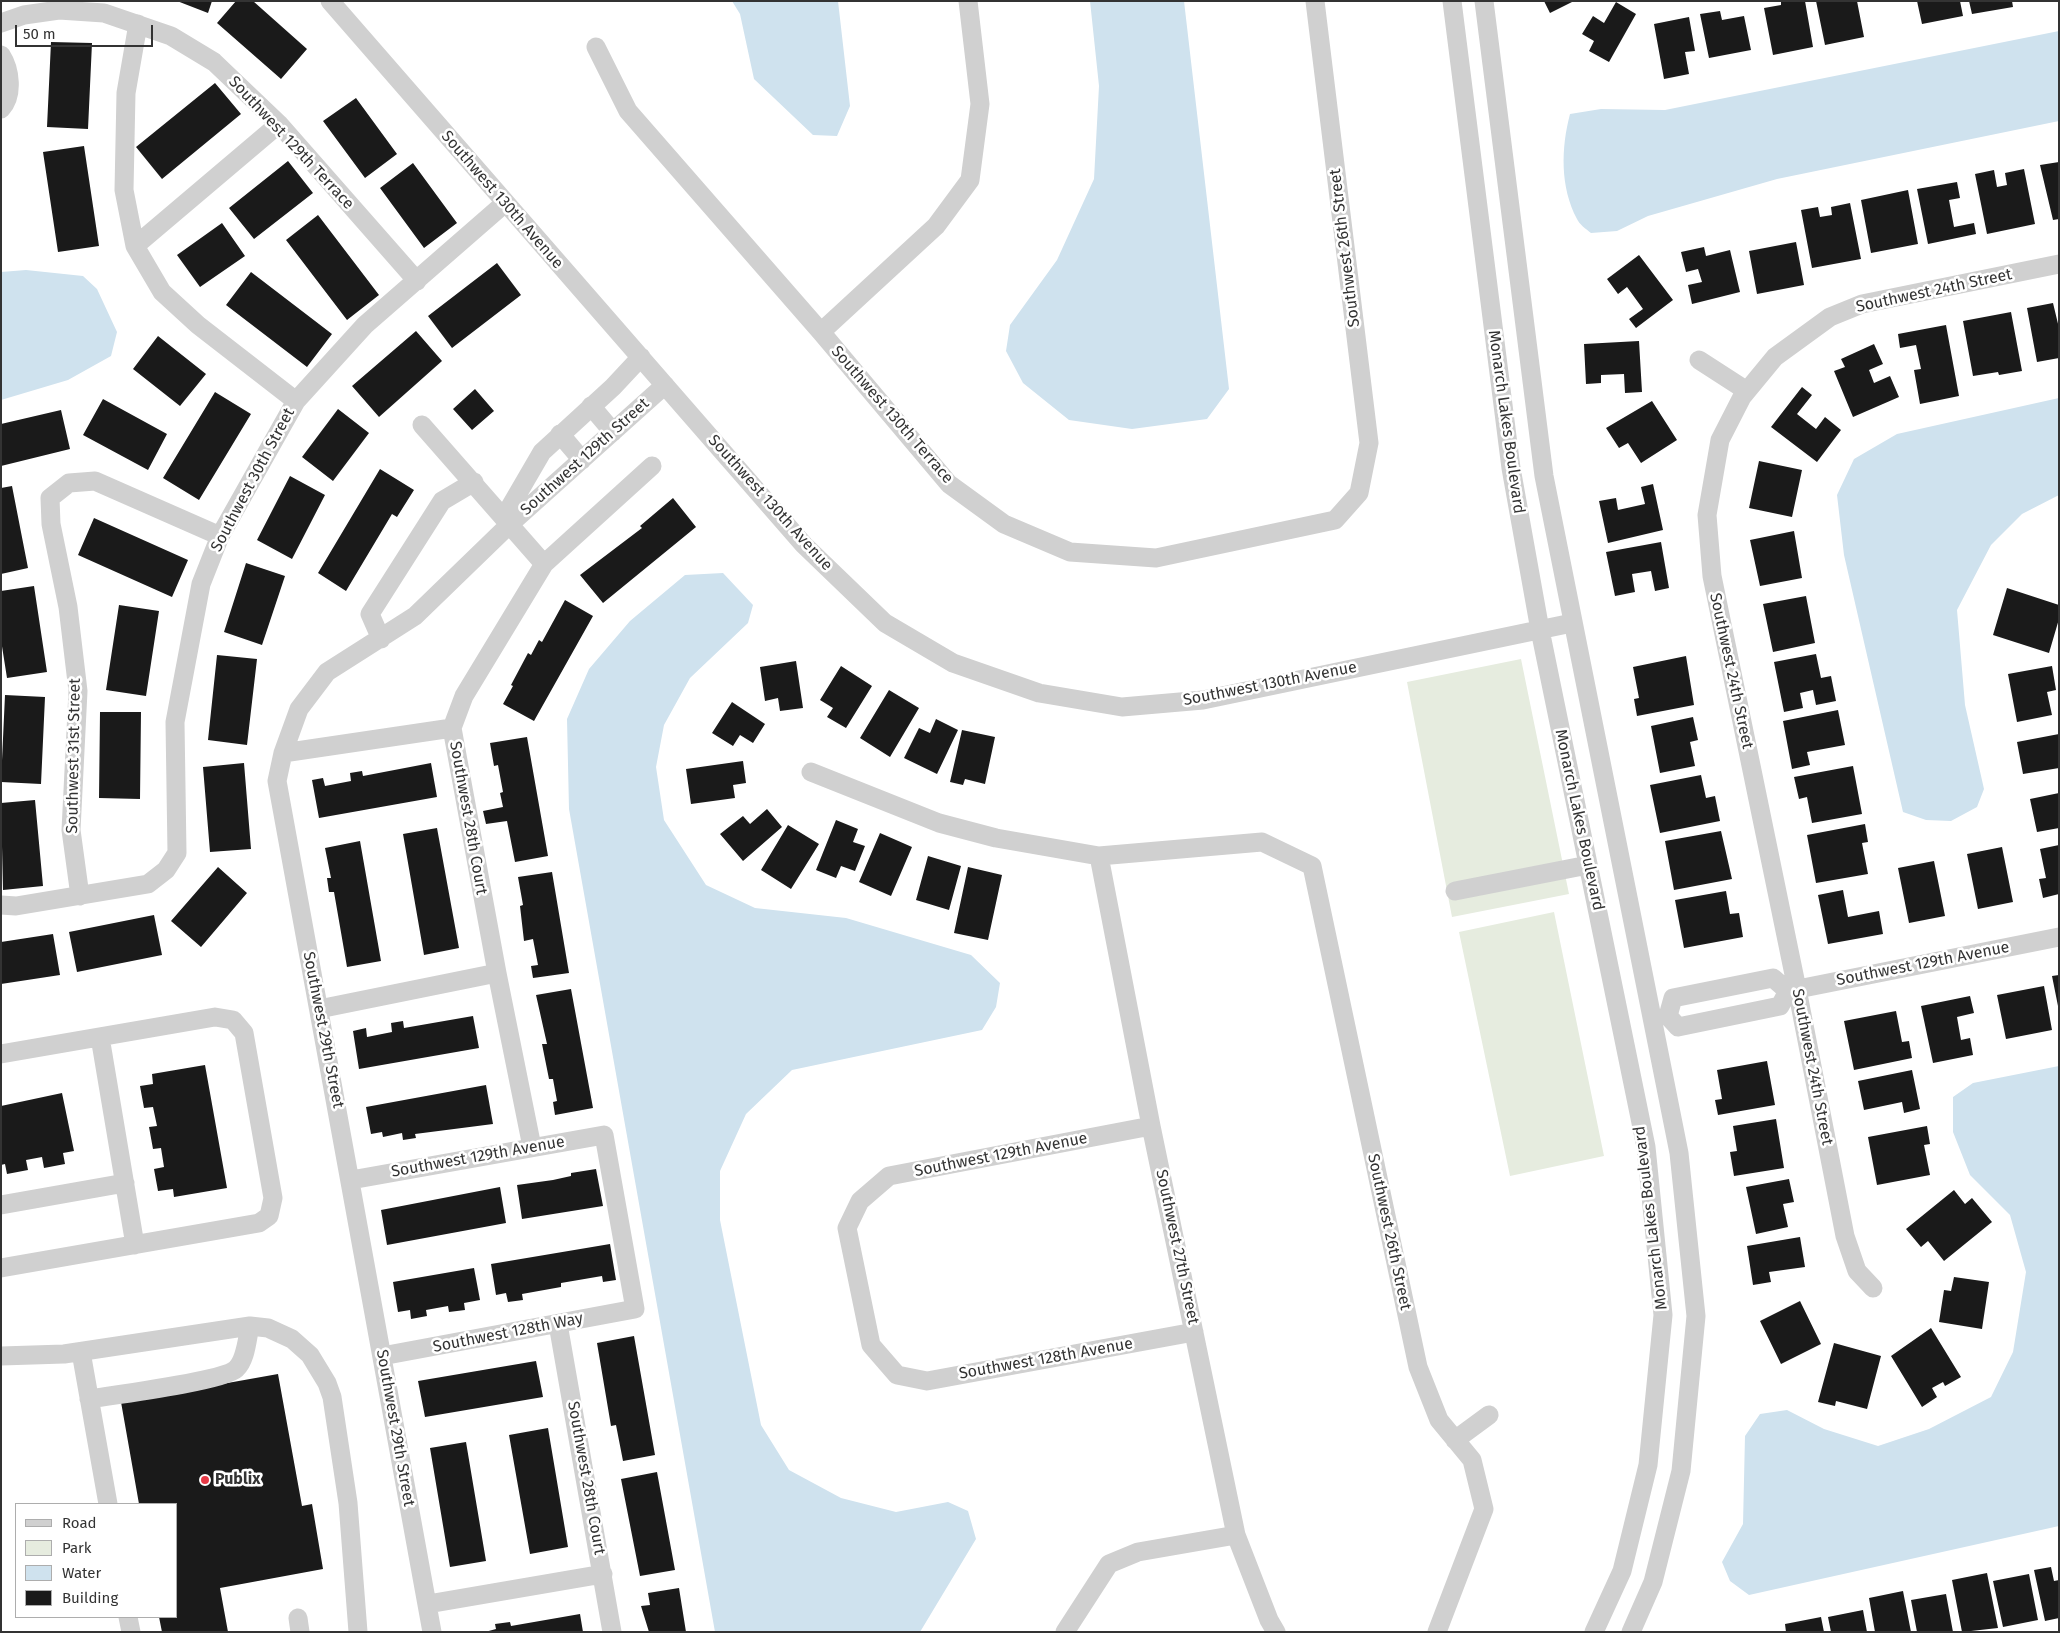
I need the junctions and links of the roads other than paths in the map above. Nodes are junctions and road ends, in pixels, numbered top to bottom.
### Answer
1 (330, 1) edge
2 (968, 1) edge
3 (1315, 1) edge
4 (1452, 1) edge
5 (1484, 1) edge
6 (1, 23) edge
7 (138, 24) junction
8 (596, 47) dead end
9 (1, 55) edge
10 (1, 109) edge
11 (279, 124) junction
12 (505, 203) junction
13 (135, 246) junction
14 (2059, 264) edge
15 (418, 281) junction
16 (821, 332) junction
17 (641, 358) junction
18 (1699, 360) dead end
19 (665, 385) junction
20 (1746, 391) junction
21 (296, 401) junction
22 (591, 406) junction
23 (422, 425) dead end
24 (613, 432) junction
25 (560, 434) junction
26 (582, 460) junction
27 (652, 466) dead end
28 (474, 482) junction
29 (1359, 493) joint
30 (510, 524) junction
31 (220, 536) junction
32 (544, 564) junction
33 (1572, 623) junction
34 (1540, 630) junction
35 (381, 638) junction
36 (452, 728) junction
37 (283, 753) junction
38 (811, 772) dead end
39 (1099, 856) junction
40 (1588, 865) junction
41 (1455, 891) dead end
42 (80, 896) junction
43 (1, 906) edge
44 (2059, 937) edge
45 (496, 973) junction
46 (1749, 983) junction
47 (1792, 990) junction
48 (319, 1009) junction
49 (1754, 1011) junction
50 (1660, 1018) junction
51 (1621, 1026) junction
52 (100, 1037) junction
53 (1, 1054) edge
54 (1151, 1126) junction
55 (532, 1147) junction
56 (351, 1180) junction
57 (125, 1183) junction
58 (1, 1205) edge
59 (135, 1245) junction
60 (1, 1268) edge
61 (1873, 1288) dead end
62 (635, 1309) joint
63 (558, 1324) junction
64 (250, 1326) junction
65 (1194, 1332) junction
66 (81, 1352) junction
67 (1, 1356) edge
68 (382, 1356) junction
69 (897, 1375) joint
70 (90, 1400) junction
71 (1490, 1415) dead end
72 (1455, 1440) junction
73 (108, 1503) edge
74 (1236, 1535) junction
75 (602, 1574) junction
76 (428, 1604) junction
77 (128, 1618) edge
78 (131, 1632) edge
79 (358, 1632) edge
80 (432, 1632) edge
81 (612, 1632) edge
82 (1065, 1632) edge
83 (1276, 1632) edge
84 (1437, 1632) edge
85 (1594, 1632) edge
86 (1630, 1632) edge

1 - 12 street, Southwest 130th Avenue
2 - 16 street
3 - 29 street, Southwest 26th Street
4 - 34 street, Monarch Lakes Boulevard
5 - 33 street, Monarch Lakes Boulevard
6 - 7 street, Southwest 129th Terrace
7 - 11 street, Southwest 129th Terrace
7 - 13 street
8 - 16 street, Southwest 130th Terrace
9 - 10 street
11 - 13 street
11 - 15 street, Southwest 129th Terrace
12 - 15 street, Southwest 30th Street
12 - 17 street, Southwest 130th Avenue
13 - 21 street
14 - 20 street, Southwest 24th Street
15 - 21 street, Southwest 30th Street
16 - 29 street, Southwest 130th Terrace
17 - 19 street, Southwest 130th Avenue
17 - 22 street, Southwest 129th Street
18 - 20 street
19 - 24 street, Southwest 129th Street
19 - 34 street, Southwest 130th Avenue
20 - 47 street, Southwest 24th Street
21 - 31 street, Southwest 30th Street
22 - 24 street
22 - 25 street, Southwest 129th Street
23 - 28 street
24 - 26 street, Southwest 129th Street
25 - 26 street
25 - 30 street, Southwest 129th Street
26 - 30 street, Southwest 129th Street
27 - 32 street, Southwest 28th Court
28 - 30 street
28 - 35 street
30 - 32 street
30 - 35 street, Southwest 29th Street
31 - 42 street, Southwest 30th Street
31 - 42 street, Southwest 31st Street
32 - 36 street, Southwest 28th Court
33 - 34 street, Southwest 130th Avenue
33 - 50 street, Monarch Lakes Boulevard
34 - 40 street, Monarch Lakes Boulevard
35 - 37 street, Southwest 29th Street
36 - 37 street
36 - 45 street, Southwest 28th Court
37 - 48 street, Southwest 29th Street
38 - 39 street
39 - 54 street, Southwest 27th Street
39 - 72 street, Southwest 26th Street
40 - 41 street
40 - 51 street, Monarch Lakes Boulevard
42 - 43 street
44 - 47 street, Southwest 129th Avenue
45 - 48 street
45 - 55 street, Southwest 28th Court
46 - 47 street
46 - 49 street
46 - 50 street
47 - 49 street
47 - 61 street, Southwest 24th Street
48 - 56 street, Southwest 29th Street
49 - 50 street
50 - 51 street
50 - 86 street, Monarch Lakes Boulevard
51 - 85 street, Monarch Lakes Boulevard
52 - 53 street
52 - 57 street
52 - 59 street
54 - 65 street, Southwest 27th Street
54 - 69 street, Southwest 129th Avenue
55 - 56 street, Southwest 129th Avenue
55 - 62 street, Southwest 129th Avenue
56 - 68 street, Southwest 29th Street
57 - 58 street
57 - 59 street
59 - 60 street
62 - 63 street, Southwest 128th Way
63 - 68 street, Southwest 128th Way
63 - 75 street, Southwest 28th Court
64 - 66 street
64 - 70 street
64 - 79 street
65 - 69 street, Southwest 128th Avenue
65 - 74 street, Southwest 27th Street
66 - 67 street
66 - 70 street
68 - 76 street, Southwest 29th Street
70 - 73 street
71 - 72 street
72 - 84 street, Southwest 26th Street
74 - 82 street
74 - 83 street, Southwest 27th Street
75 - 76 street
75 - 81 street, Southwest 28th Court
76 - 80 street, Southwest 29th Street
77 - 78 street

